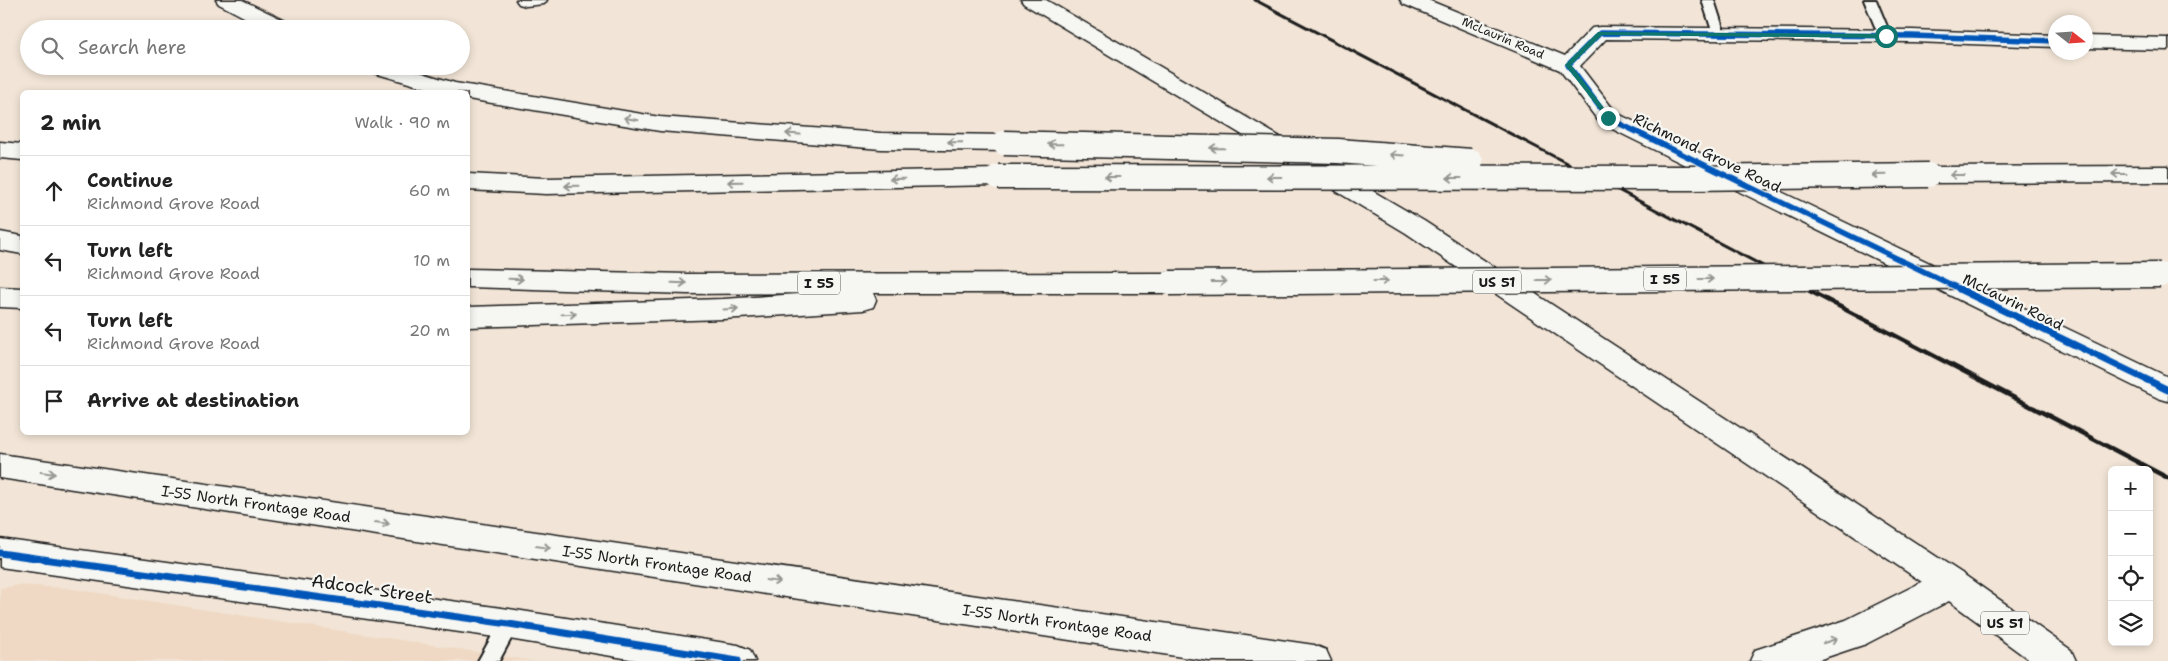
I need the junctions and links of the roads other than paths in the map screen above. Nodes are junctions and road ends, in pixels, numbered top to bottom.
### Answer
1 (226, 0) edge
2 (526, 0) edge
3 (538, 0) edge
4 (1031, 0) edge
5 (1410, 0) edge
6 (1708, 0) edge
7 (1870, 0) edge
8 (266, 20) edge
9 (1719, 34) junction
10 (1886, 36) junction
11 (2048, 41) edge
12 (2093, 42) edge
13 (2168, 44) edge
14 (1568, 65) junction
15 (406, 75) edge
16 (458, 90) edge
17 (470, 92) edge
18 (0, 150) edge
19 (20, 152) edge
20 (2168, 174) edge
21 (1690, 178) junction
22 (470, 182) edge
23 (1847, 236) joint
24 (0, 241) edge
25 (20, 245) edge
26 (2164, 275) edge
27 (470, 278) edge
28 (1126, 283) junction
29 (0, 297) edge
30 (20, 298) edge
31 (470, 317) edge
32 (2168, 390) edge
33 (0, 466) edge
34 (0, 552) edge
35 (1952, 584) junction
36 (509, 624) junction
37 (488, 661) edge
38 (738, 661) edge
39 (1314, 661) edge
40 (1767, 661) edge
41 (2058, 661) edge

1 - 8 main road
2 - 3 main road
4 - 35 main road, US 51
5 - 14 main road, McLaurin Road
6 - 9 lane
7 - 10 lane
9 - 10 main road
9 - 14 main road
10 - 11 main road
12 - 13 main road
14 - 23 main road, Richmond Grove Road
16 -> 15 main road, bridge
21 -> 17 main road, bridge
18 - 19 main road
20 -> 21 main road, bridge
21 -> 22 main road, bridge
23 - 32 main road, McLaurin Road
24 - 25 main road
28 -> 26 main road, I 55, bridge
27 -> 28 main road, I 55
31 -> 28 main road
29 - 30 main road
33 -> 39 main road, I-55 North Frontage Road
34 - 36 main road, Adcock Street
40 -> 35 main road
35 - 41 main road, US 51
36 - 37 lane
36 - 38 main road, Adcock Street

